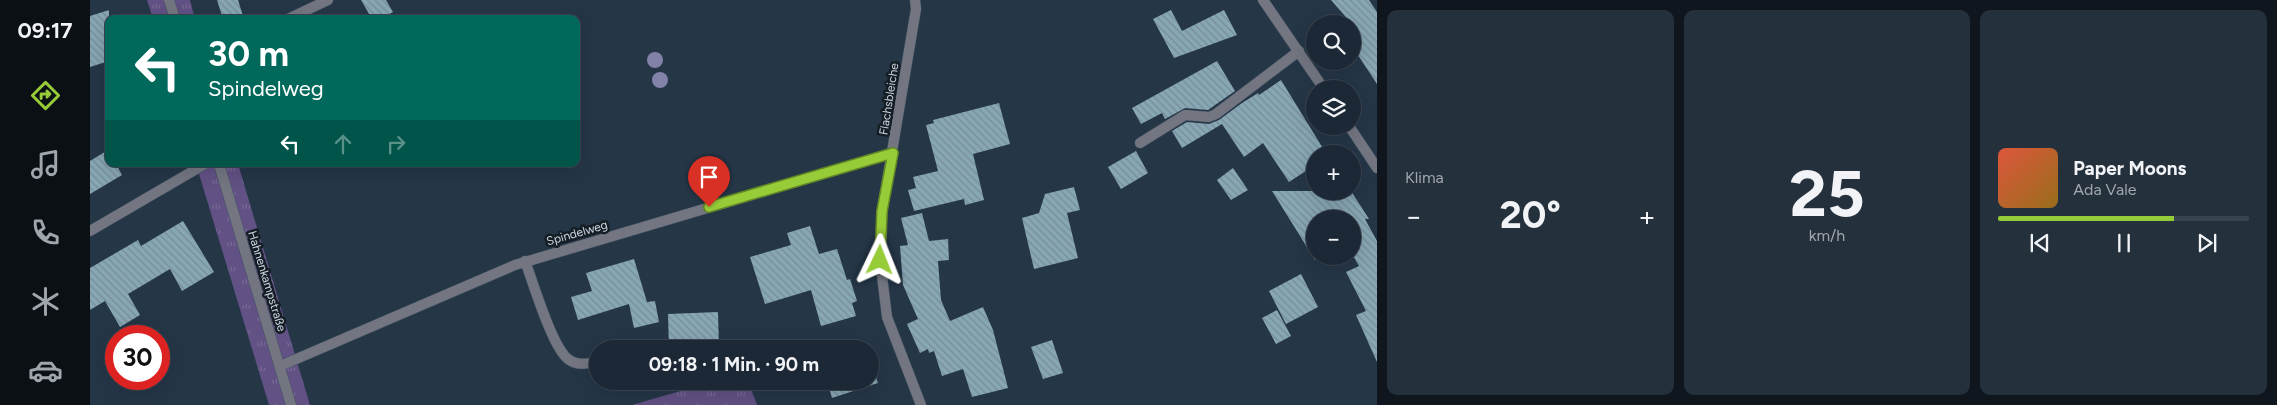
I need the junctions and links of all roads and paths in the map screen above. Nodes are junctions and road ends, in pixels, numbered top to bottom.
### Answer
1 (169, 0) edge
2 (328, 0) edge
3 (914, 0) edge
4 (1263, 0) edge
5 (174, 15) edge
6 (296, 15) edge
7 (1299, 51) junction
8 (1318, 80) edge
9 (1355, 135) edge
10 (1140, 143) dead end
11 (893, 153) junction
12 (200, 167) edge
13 (220, 167) edge
14 (1377, 168) edge
15 (90, 231) edge
16 (525, 261) junction
17 (589, 363) edge
18 (280, 366) junction
19 (290, 405) edge
20 (920, 405) edge

1 - 5 street
2 - 6 street
3 - 11 street, Flachsbleiche
4 - 7 street
7 - 8 street
7 - 10 street
9 - 14 street
11 - 16 street, Spindelweg
11 - 20 street, Flachsbleiche
12 - 15 street
13 - 18 street, Hahnenkampstraße
16 - 17 street
16 - 18 street, Spindelweg
18 - 19 street, Hahnenkampstraße

